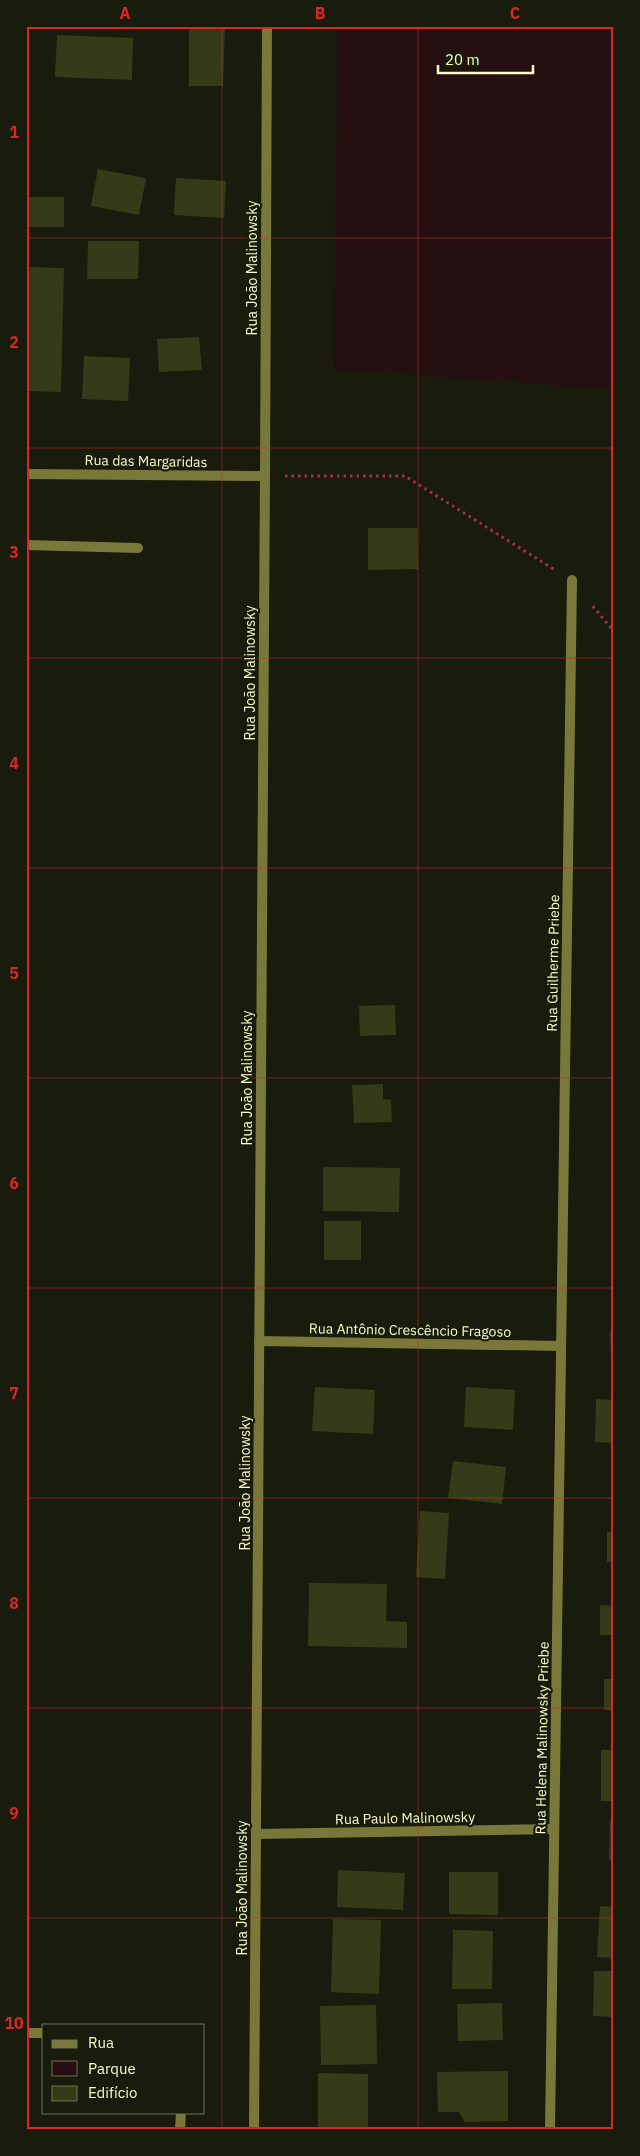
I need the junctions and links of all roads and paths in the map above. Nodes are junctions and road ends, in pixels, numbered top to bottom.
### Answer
1 (267, 26) edge
2 (26, 474) edge
3 (265, 476) junction
4 (26, 545) edge
5 (138, 548) dead end
6 (572, 580) junction
7 (614, 632) edge
8 (259, 1341) junction
9 (561, 1346) junction
10 (554, 1829) junction
11 (256, 1834) junction
12 (42, 2032) edge
13 (26, 2033) edge
14 (180, 2114) edge
15 (180, 2130) edge
16 (254, 2130) edge
17 (550, 2130) edge

1 - 3 street, Rua João Malinowsky
2 - 3 street, Rua das Margaridas
3 - 6 path
3 - 8 street, Rua João Malinowsky
4 - 5 street
6 - 7 path
6 - 9 street, Rua Guilherme Priebe
8 - 9 street, Rua Antônio Crescêncio Fragoso
8 - 11 street, Rua João Malinowsky
9 - 10 street, Rua Helena Malinowsky Priebe
10 - 11 street, Rua Paulo Malinowsky
10 - 17 street, Rua Helena Malinowsky Priebe
11 - 16 street, Rua João Malinowsky
12 - 13 street
14 - 15 street

